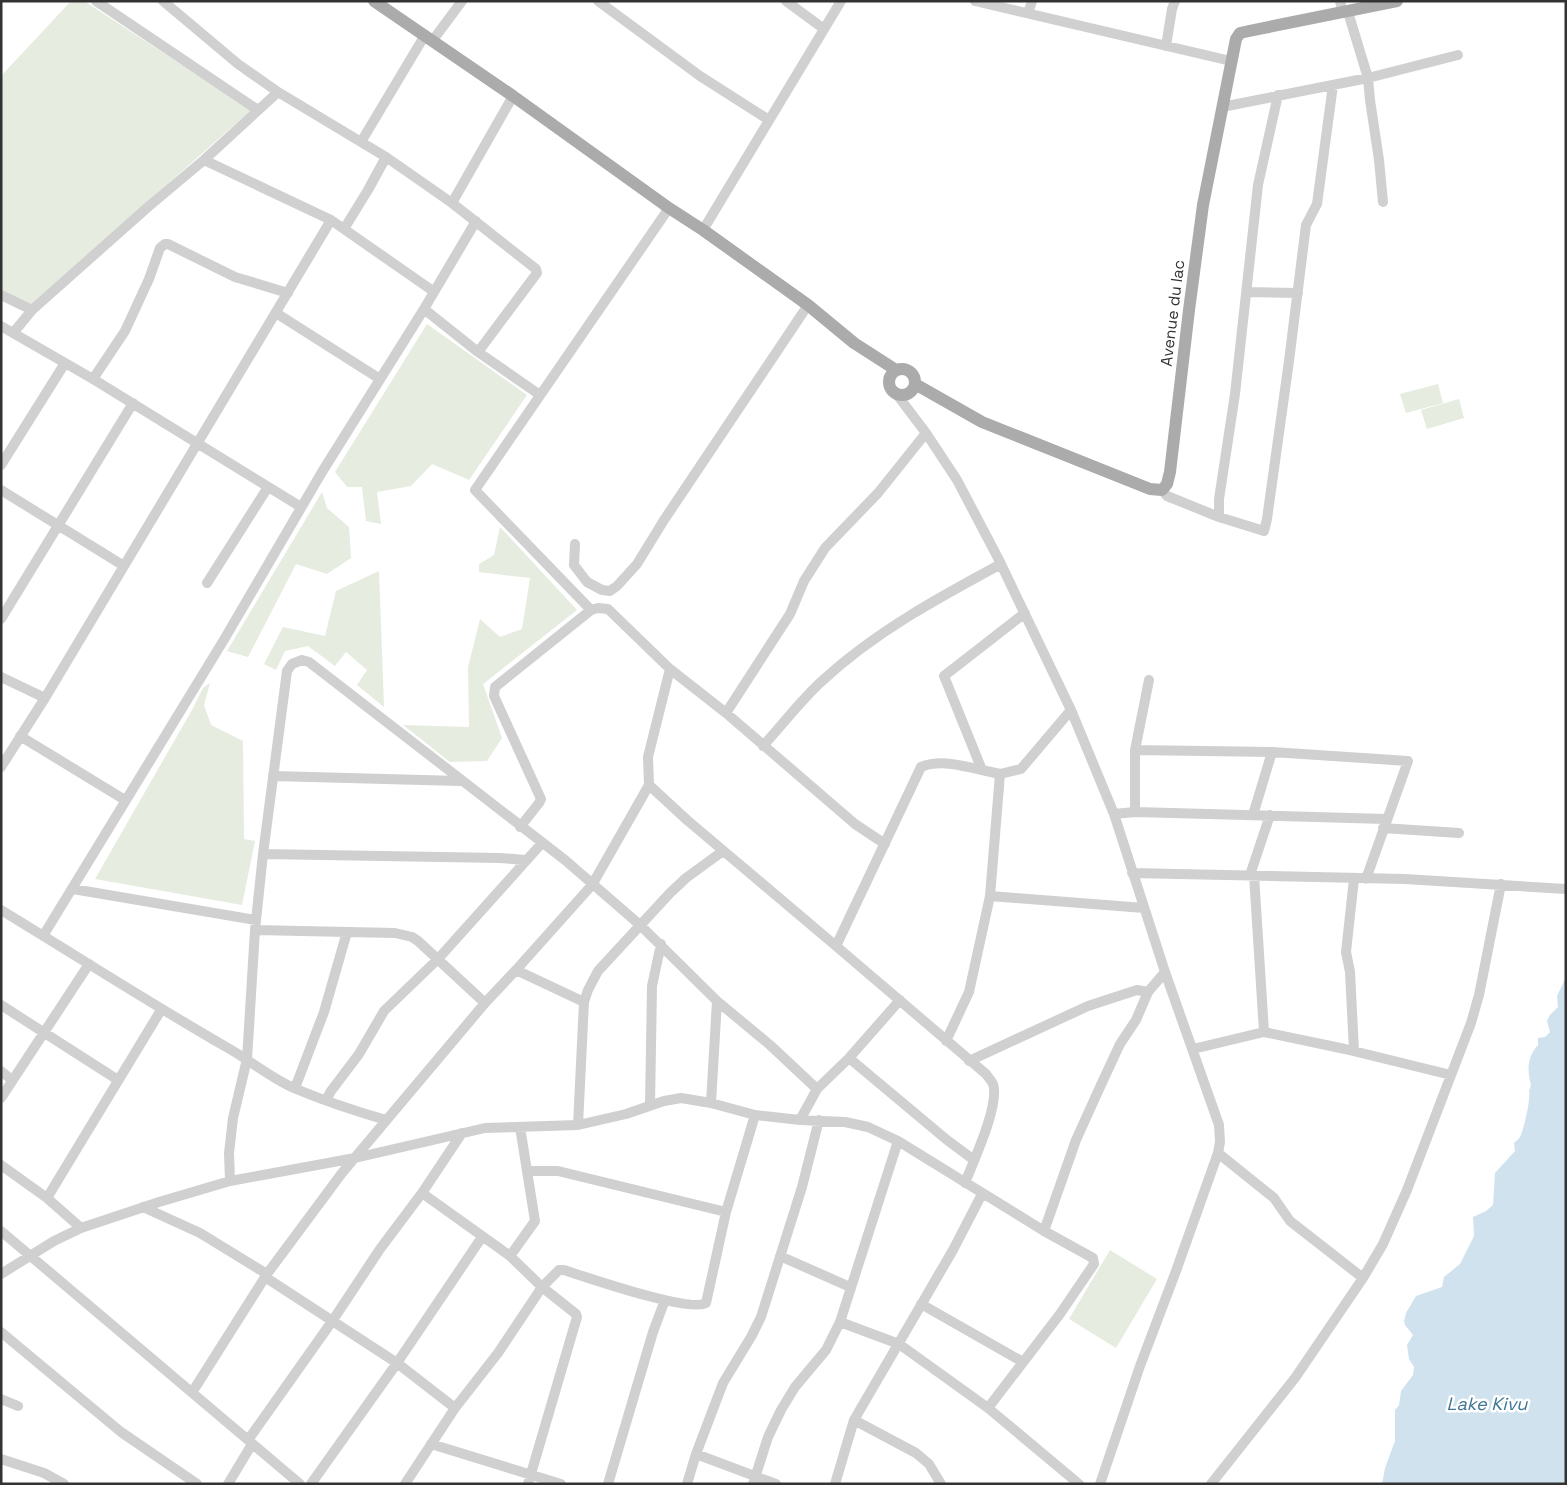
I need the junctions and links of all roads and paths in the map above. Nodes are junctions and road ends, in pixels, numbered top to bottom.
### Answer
1 (96, 1) edge
2 (163, 1) edge
3 (374, 1) edge
4 (462, 1) edge
5 (598, 1) edge
6 (786, 1) edge
7 (841, 1) edge
8 (975, 1) edge
9 (1032, 1) edge
10 (1175, 1) edge
11 (1398, 1) edge
12 (1343, 9) edge
13 (1028, 13) junction
14 (824, 29) junction
15 (429, 38) junction
16 (1166, 46) junction
17 (1458, 55) dead end
18 (1231, 61) junction
19 (1368, 78) junction
20 (1333, 85) junction
21 (278, 92) junction
22 (1278, 95) junction
23 (513, 96) junction
24 (1222, 107) junction
25 (258, 110) junction
26 (770, 120) junction
27 (361, 142) junction
28 (386, 157) junction
29 (204, 160) junction
30 (1383, 202) dead end
31 (452, 203) junction
32 (669, 208) junction
33 (331, 220) junction
34 (476, 222) junction
35 (344, 228) junction
36 (702, 230) junction
37 (433, 291) junction
38 (1246, 292) junction
39 (288, 293) junction
40 (1298, 293) junction
41 (1, 295) edge
42 (808, 304) junction
43 (424, 309) junction
44 (32, 310) junction
45 (276, 313) junction
46 (1, 326) edge
47 (14, 332) junction
48 (478, 352) junction
49 (65, 363) junction
50 (896, 370) junction
51 (93, 379) junction
52 (380, 379) junction
53 (915, 384) junction
54 (895, 392) junction
55 (540, 395) junction
56 (133, 403) junction
57 (926, 433) junction
58 (197, 444) junction
59 (1, 465) edge
60 (268, 487) junction
61 (1, 490) edge
62 (1162, 490) junction
63 (302, 507) junction
64 (1219, 517) junction
65 (58, 525) junction
66 (575, 544) dead end
67 (1001, 564) junction
68 (124, 566) junction
69 (207, 583) dead end
70 (591, 610) junction
71 (1025, 613) junction
72 (1, 619) edge
73 (670, 668) junction
74 (1, 678) edge
75 (1149, 680) dead end
76 (44, 698) junction
77 (1070, 710) junction
78 (726, 713) junction
79 (20, 736) junction
80 (763, 746) junction
81 (1135, 750) junction
82 (1272, 752) junction
83 (1, 767) edge
84 (982, 770) junction
85 (1000, 774) junction
86 (273, 776) junction
87 (460, 780) junction
88 (649, 785) junction
89 (125, 800) junction
90 (1135, 812) junction
91 (1114, 814) junction
92 (1253, 815) junction
93 (1270, 816) junction
94 (1385, 823) junction
95 (520, 826) junction
96 (1459, 833) dead end
97 (542, 843) junction
98 (885, 844) junction
99 (723, 852) junction
100 (263, 854) junction
101 (526, 860) junction
102 (1132, 873) junction
103 (1252, 875) junction
104 (1354, 879) junction
105 (1366, 879) junction
106 (592, 884) junction
107 (1501, 884) junction
108 (73, 888) junction
109 (1566, 889) edge
110 (990, 896) junction
111 (1144, 908) junction
112 (1, 910) edge
113 (256, 925) junction
114 (640, 925) junction
115 (347, 932) junction
116 (43, 936) junction
117 (661, 944) junction
118 (836, 946) junction
119 (438, 960) junction
120 (89, 964) junction
121 (516, 970) junction
122 (1165, 972) junction
123 (1148, 992) junction
124 (900, 1000) junction
125 (717, 1001) junction
126 (484, 1002) junction
127 (584, 1002) junction
128 (1, 1006) edge
129 (161, 1010) junction
130 (1264, 1032) junction
131 (44, 1033) junction
132 (946, 1042) junction
133 (1193, 1049) junction
134 (1354, 1051) junction
135 (849, 1058) junction
136 (247, 1059) junction
137 (969, 1060) junction
138 (1, 1071) edge
139 (1450, 1075) junction
140 (12, 1080) junction
141 (118, 1080) junction
142 (295, 1088) junction
143 (817, 1089) junction
144 (1, 1098) edge
145 (326, 1100) junction
146 (710, 1103) junction
147 (650, 1106) junction
148 (755, 1115) junction
149 (386, 1120) junction
150 (800, 1120) junction
151 (819, 1120) junction
152 (578, 1125) junction
153 (520, 1127) junction
154 (462, 1133) junction
155 (898, 1141) junction
156 (1218, 1153) junction
157 (354, 1158) junction
158 (974, 1160) junction
159 (1, 1166) edge
160 (527, 1171) junction
161 (230, 1181) junction
162 (965, 1183) junction
163 (422, 1193) junction
164 (982, 1194) junction
165 (47, 1198) junction
166 (143, 1207) junction
167 (726, 1212) junction
168 (81, 1228) junction
169 (1, 1231) edge
170 (1044, 1231) junction
171 (482, 1236) junction
172 (31, 1256) junction
173 (510, 1256) junction
174 (780, 1256) junction
175 (1, 1274) edge
176 (266, 1275) junction
177 (1363, 1278) junction
178 (542, 1287) junction
179 (850, 1287) junction
180 (665, 1300) junction
181 (921, 1304) junction
182 (333, 1320) junction
183 (840, 1322) junction
184 (1, 1332) edge
185 (899, 1344) junction
186 (1023, 1362) junction
187 (397, 1363) junction
188 (192, 1391) junction
189 (1, 1399) edge
190 (18, 1406) dead end
191 (455, 1408) junction
192 (988, 1408) junction
193 (854, 1420) junction
194 (250, 1442) junction
195 (431, 1444) junction
196 (696, 1454) junction
197 (1, 1459) edge
198 (529, 1479) edge
199 (754, 1481) edge
200 (64, 1484) edge
201 (197, 1484) edge
202 (228, 1484) edge
203 (300, 1484) edge
204 (311, 1484) edge
205 (405, 1484) edge
206 (561, 1484) edge
207 (608, 1484) edge
208 (688, 1484) edge
209 (776, 1484) edge
210 (835, 1484) edge
211 (941, 1484) edge
212 (1079, 1484) edge
213 (1100, 1484) edge
214 (1211, 1484) edge

1 - 25 street
2 - 21 street
3 - 15 main road
4 - 15 street
5 - 26 street
6 - 14 street
7 - 14 street
8 - 13 street
9 - 13 street
10 - 16 street
11 - 12 main road, Avenue du lac
12 - 18 main road, Avenue du lac
12 - 19 street
13 - 16 street
14 - 26 street
15 - 23 main road
15 - 27 street
16 - 18 street
17 - 19 street
18 - 24 main road, Avenue du lac
19 - 20 street
19 - 30 street
20 - 22 street
20 - 40 street
21 - 25 street
21 - 27 street
22 - 24 street
22 - 38 street
23 - 31 street
23 - 32 main road
24 - 62 main road, Avenue du lac
25 - 29 street
26 - 36 street
27 - 28 street
28 - 31 street
28 - 35 street
29 - 33 street
29 - 44 street
31 - 34 street
32 - 36 main road
32 - 55 street
33 - 35 street
33 - 39 street
34 - 37 street
34 - 48 street
35 - 37 street
36 - 42 main road
37 - 43 street
38 - 40 street
38 - 64 street
39 - 45 street
39 - 51 street
40 - 64 street
41 - 44 street
42 - 50 main road
42 - 66 street
43 - 48 street
43 - 52 street
44 - 47 street
45 - 52 street
45 - 58 street
46 - 47 street
47 - 49 street
48 - 55 street
49 - 51 street
49 - 59 street
50 - 53 main road
50 - 54 main road
51 - 56 street
52 - 63 street
53 - 54 main road
53 - 62 main road
54 - 57 street
55 - 70 street
56 - 58 street
56 - 65 street
57 - 67 street
57 - 78 street
58 - 60 street
58 - 68 street
60 - 63 street
60 - 69 street
61 - 65 street
62 - 64 street
63 - 89 street
65 - 68 street
65 - 72 street
67 - 71 street
67 - 80 street
68 - 76 street
70 - 73 street
70 - 95 street
71 - 77 street
71 - 84 street
73 - 78 street
73 - 88 street
74 - 76 street
75 - 81 street
76 - 79 street
77 - 85 street
77 - 91 street
78 - 80 street
79 - 83 street
79 - 89 street
80 - 98 street
81 - 82 street
81 - 90 street
82 - 92 street
82 - 94 street
84 - 85 street
84 - 98 street
85 - 110 street
86 - 87 street
86 - 87 street
86 - 100 street
87 - 95 street
88 - 99 street
88 - 106 street
89 - 108 street
90 - 91 street
90 - 92 street
91 - 102 street
92 - 93 street
93 - 94 street
93 - 103 street
94 - 96 street
94 - 105 street
95 - 97 street
97 - 101 street
97 - 106 street
98 - 118 street
99 - 114 street
99 - 118 street
100 - 101 street
100 - 113 street
101 - 119 street
102 - 103 street
102 - 111 street
103 - 104 street
103 - 130 street
104 - 105 street
104 - 134 street
105 - 107 street
106 - 114 street
106 - 121 street
107 - 109 street
107 - 139 street
108 - 113 street
108 - 116 street
110 - 111 street
110 - 132 street
111 - 122 street
112 - 116 street
113 - 115 street
113 - 136 street
114 - 117 street
114 - 127 street
115 - 119 street
115 - 142 street
116 - 120 street
117 - 125 street
117 - 147 street
118 - 124 street
119 - 126 street
119 - 145 street
120 - 129 street
120 - 131 street
121 - 126 street
121 - 127 street
122 - 123 street
122 - 133 street
123 - 137 street
123 - 170 street
124 - 132 street
124 - 135 street
125 - 143 street
125 - 146 street
126 - 149 street
127 - 152 street
128 - 131 street
129 - 136 street
129 - 141 street
130 - 133 street
130 - 134 street
131 - 140 street
131 - 141 street
132 - 137 street
133 - 156 street
134 - 139 street
135 - 143 street
135 - 158 street
136 - 142 street
136 - 161 street
137 - 158 street
138 - 140 street
139 - 177 street
140 - 144 street
141 - 165 street
142 - 145 street
143 - 150 street
145 - 149 street
146 - 147 street
146 - 148 street
147 - 152 street
148 - 150 street
148 - 167 street
149 - 157 street
150 - 151 street
151 - 155 street
151 - 174 street
152 - 153 street
153 - 154 street
153 - 160 street
154 - 157 street
154 - 163 street
155 - 162 street
155 - 179 street
156 - 177 street
156 - 213 street
157 - 161 street
157 - 176 street
158 - 162 street
159 - 165 street
160 - 167 street
160 - 173 street
161 - 166 street
162 - 164 street
163 - 171 street
163 - 182 street
164 - 170 street
164 - 181 street
165 - 168 street
166 - 168 street
166 - 176 street
167 - 180 street
168 - 172 street
169 - 172 street
170 - 186 street
171 - 173 street
171 - 187 street
172 - 175 street
172 - 188 street
173 - 178 street
174 - 179 street
174 - 196 street
176 - 182 street
176 - 188 street
177 - 214 street
178 - 180 street
178 - 191 street
178 - 198 street
179 - 183 street
180 - 207 street
181 - 185 street
181 - 186 street
182 - 187 street
182 - 194 street
183 - 185 street
183 - 199 street
184 - 201 street
185 - 192 street
185 - 193 street
186 - 192 street
187 - 191 street
187 - 204 street
188 - 194 street
189 - 190 street
191 - 195 street
192 - 212 street
193 - 210 street
193 - 211 street
194 - 202 street
194 - 203 street
195 - 198 street
195 - 205 street
196 - 199 street
196 - 208 street
197 - 200 street
198 - 206 street
199 - 209 street

